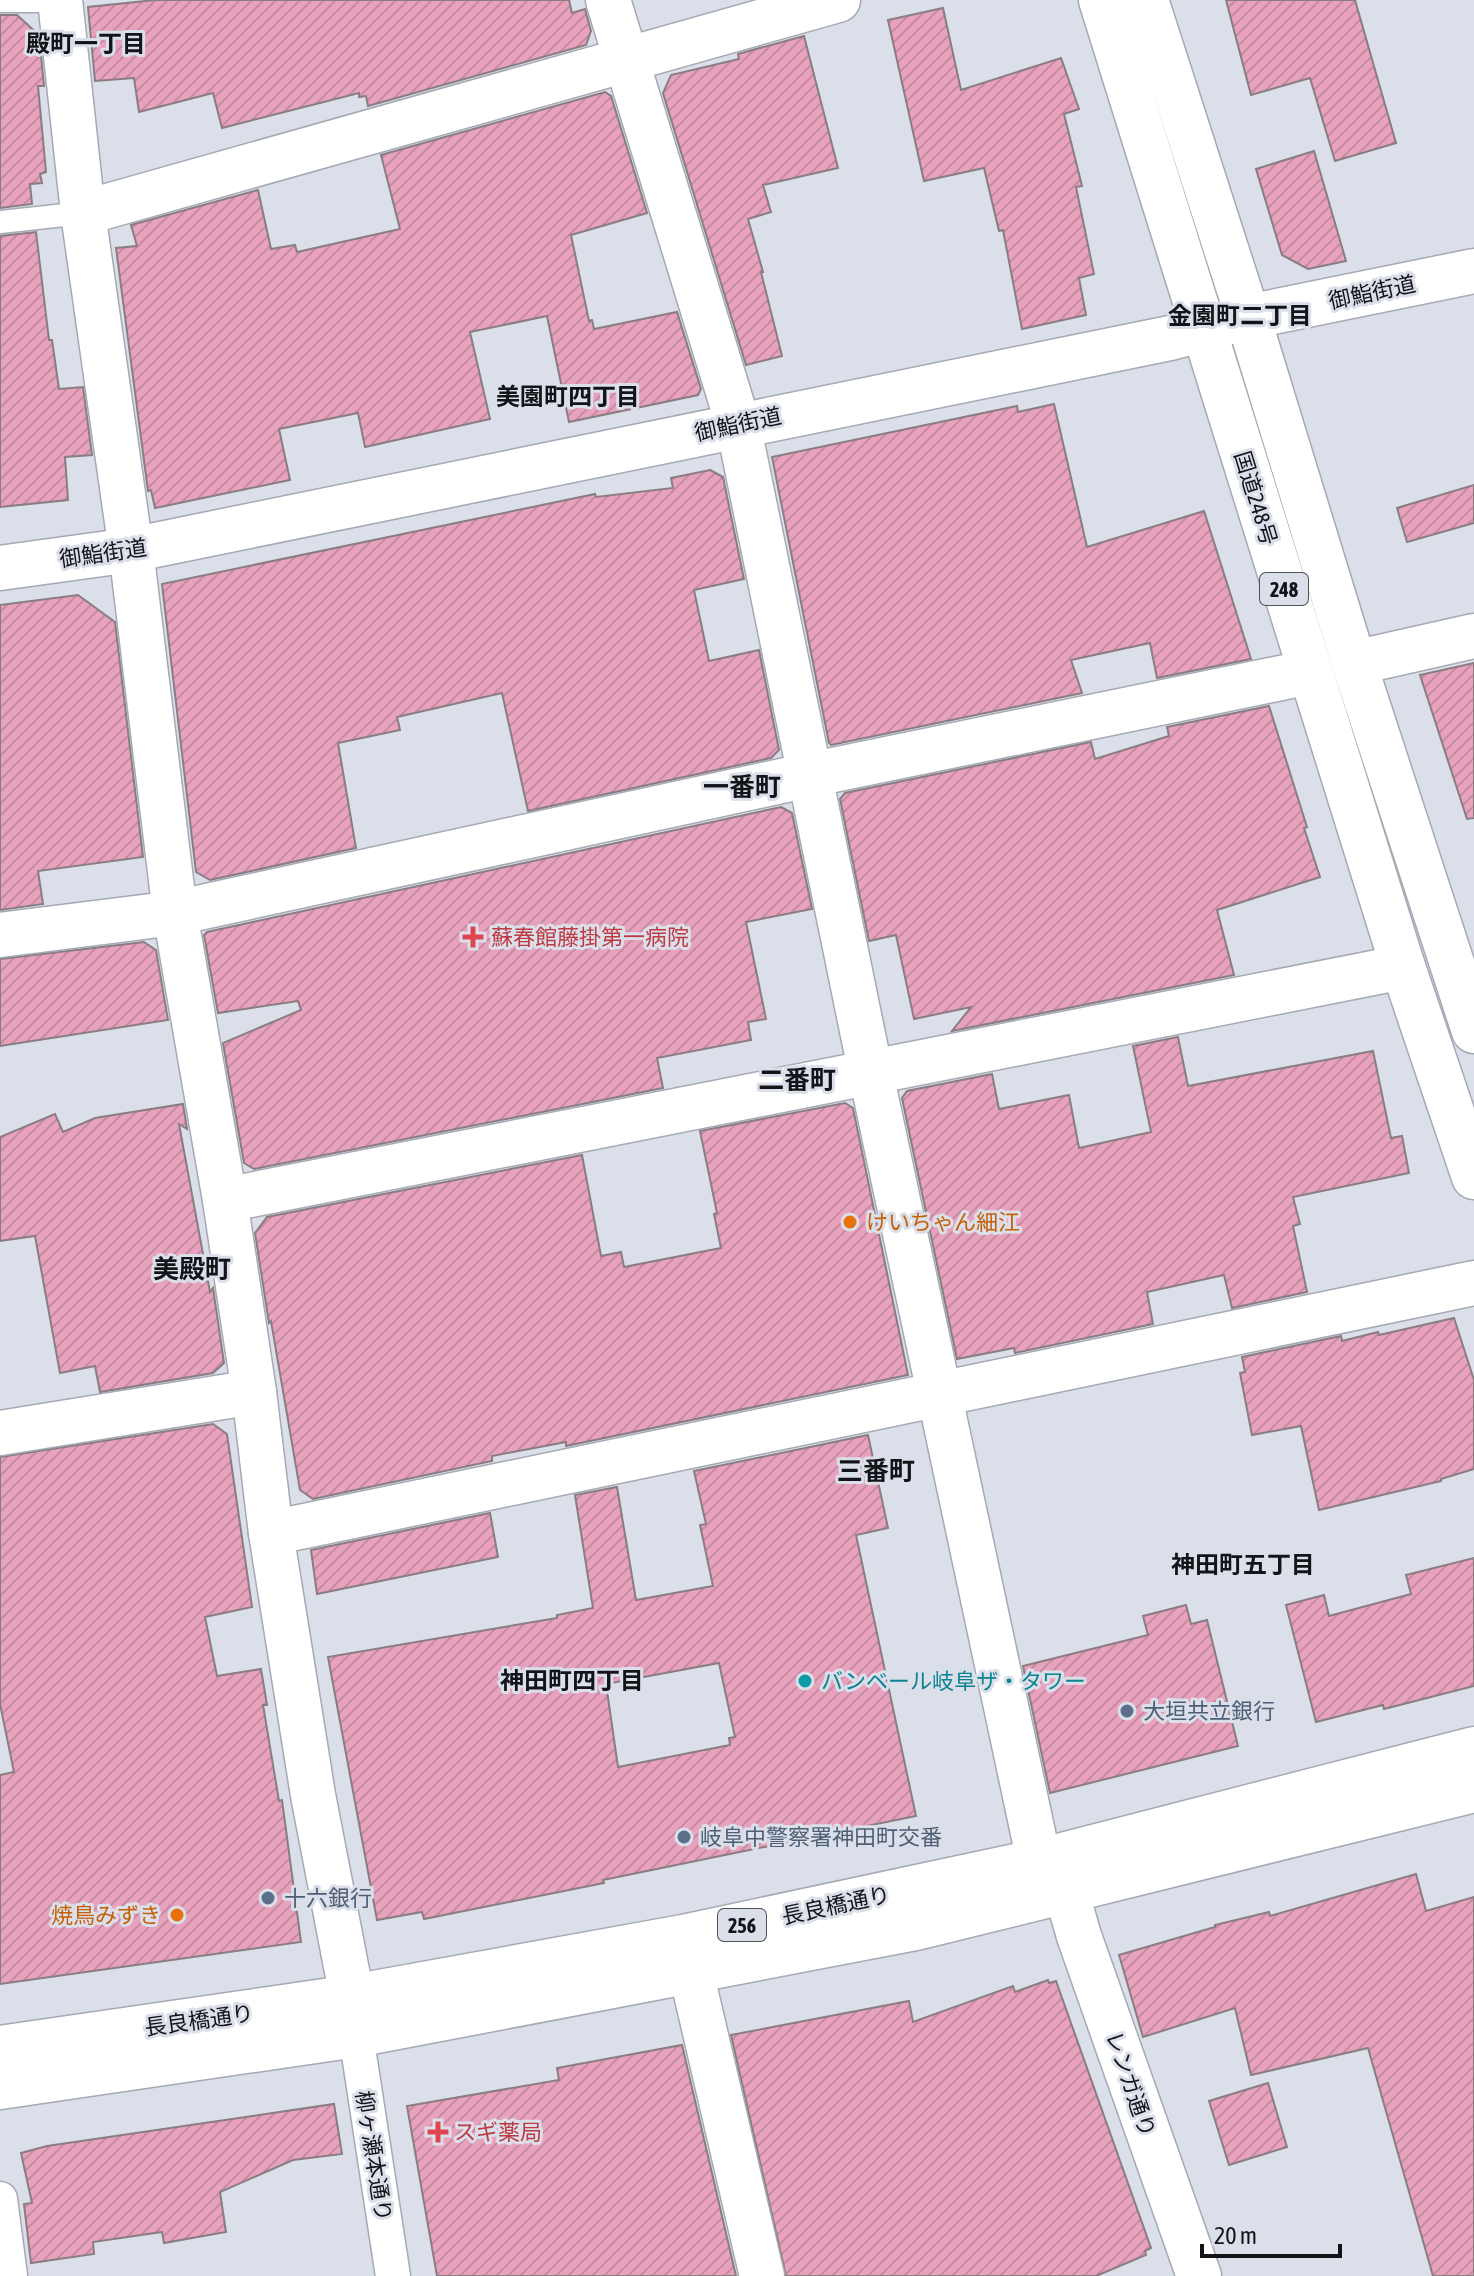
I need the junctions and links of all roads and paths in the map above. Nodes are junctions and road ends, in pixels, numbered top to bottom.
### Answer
1 (60, 0) edge
2 (608, 0) edge
3 (838, 0) edge
4 (1101, 0) edge
5 (1146, 0) edge
6 (0, 1) edge
7 (626, 59) junction
8 (83, 213) junction
9 (0, 222) edge
10 (1474, 271) edge
11 (1248, 317) junction
12 (1204, 330) junction
13 (738, 424) junction
14 (131, 550) junction
15 (0, 568) edge
16 (1474, 636) edge
17 (1354, 663) junction
18 (1310, 672) junction
19 (809, 775) junction
20 (175, 913) junction
21 (0, 935) edge
22 (1461, 951) edge
23 (1403, 967) junction
24 (1474, 1031) edge
25 (871, 1074) junction
26 (1474, 1177) edge
27 (225, 1200) junction
28 (1474, 1283) edge
29 (254, 1392) junction
30 (938, 1395) junction
31 (0, 1433) edge
32 (271, 1533) junction
33 (1474, 1749) edge
34 (1474, 1790) edge
35 (1052, 1876) junction
36 (691, 1972) junction
37 (354, 2016) junction
38 (0, 2048) edge
39 (0, 2087) edge
40 (0, 2199) edge
41 (10, 2276) edge
42 (393, 2276) edge
43 (762, 2276) edge
44 (1199, 2276) edge

1 - 6 lane
1 - 8 main road
2 - 7 main road, レンガ通り
3 - 7 main road
4 - 12 main road, 国道248号 / 248
5 - 11 main road, 国道248号 / 248
7 - 8 main road
7 - 13 main road, レンガ通り
8 - 9 lane
8 - 14 main road
10 - 11 main road, 御鮨街道
11 - 12 main road, 御鮨街道
11 - 17 main road, 国道248号 / 248
12 - 13 main road, 御鮨街道
12 - 18 main road, 国道248号 / 248
13 - 14 main road, 御鮨街道
13 - 19 main road, レンガ通り
14 - 15 main road, 御鮨街道
14 - 20 main road
16 - 17 main road
17 - 22 main road, 国道248号 / 248
18 - 19 main road
18 - 23 main road, 国道248号 / 248
19 - 20 main road
19 - 25 main road, レンガ通り
20 - 21 main road
20 - 27 main road
22 - 24 main road, 国道248号 / 248
23 - 25 main road
23 - 26 main road, 国道248号 / 248
25 - 27 main road
25 - 30 main road, レンガ通り
27 - 29 main road
28 - 30 main road
29 - 31 main road
29 - 32 main road
30 - 32 main road
30 - 35 main road, レンガ通り
32 - 37 main road
33 - 35 main road, 長良橋通り / 256
34 - 35 main road, 長良橋通り / 256
35 - 36 main road, 長良橋通り / 256
35 - 37 main road, 長良橋通り / 256
35 - 44 main road, レンガ通り
36 - 37 main road, 長良橋通り / 256
36 - 43 main road
37 - 38 main road, 長良橋通り / 256
37 - 39 main road, 長良橋通り / 256
37 - 42 street, 柳ヶ瀬本通り
40 - 41 street

